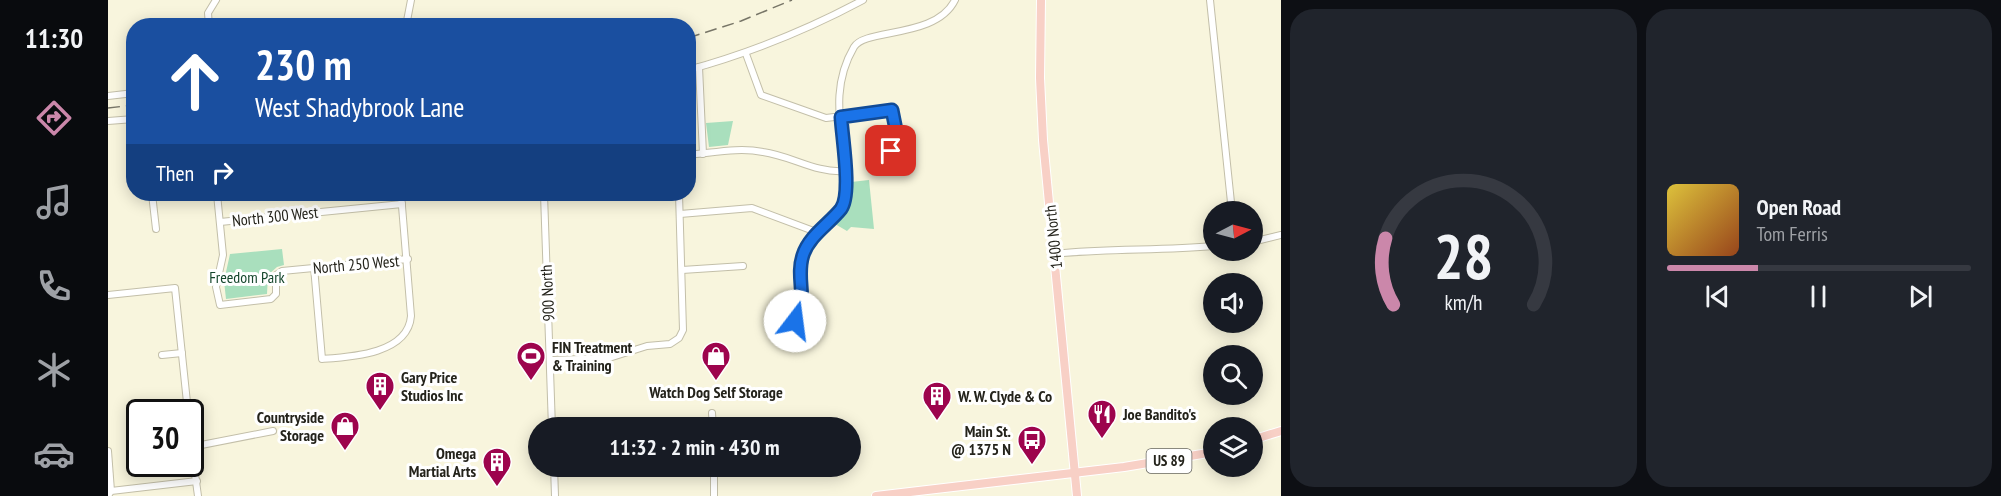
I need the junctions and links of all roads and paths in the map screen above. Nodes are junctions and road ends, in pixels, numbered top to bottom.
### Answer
1 (216, 0) edge
2 (411, 0) edge
3 (863, 0) edge
4 (1041, 0) edge
5 (1210, 0) edge
6 (954, 1) edge
7 (208, 18) edge
8 (408, 18) edge
9 (746, 54) junction
10 (699, 67) junction
11 (696, 68) edge
12 (126, 94) edge
13 (108, 96) edge
14 (841, 117) junction
15 (126, 120) edge
16 (108, 122) edge
17 (891, 151) dead end
18 (696, 154) edge
19 (703, 154) junction
20 (844, 171) junction
21 (153, 201) edge
22 (218, 201) edge
23 (402, 201) edge
24 (544, 201) edge
25 (679, 201) edge
26 (1231, 201) edge
27 (402, 204) junction
28 (680, 214) junction
29 (220, 222) junction
30 (156, 230) dead end
31 (819, 232) junction
32 (1281, 236) edge
33 (1263, 240) edge
34 (1203, 247) edge
35 (1054, 254) junction
36 (408, 259) junction
37 (743, 266) dead end
38 (314, 267) junction
39 (682, 270) junction
40 (108, 295) edge
41 (795, 321) dead end
42 (182, 353) junction
43 (162, 355) dead end
44 (552, 360) junction
45 (187, 399) edge
46 (712, 413) dead end
47 (552, 417) edge
48 (712, 417) edge
49 (273, 431) dead end
50 (1281, 431) edge
51 (1263, 437) edge
52 (204, 445) edge
53 (108, 451) edge
54 (1203, 454) edge
55 (108, 457) edge
56 (1074, 473) junction
57 (196, 477) edge
58 (554, 477) edge
59 (714, 477) edge
60 (197, 481) junction
61 (110, 494) edge
62 (198, 496) edge
63 (555, 496) edge
64 (714, 496) edge
65 (876, 496) edge
66 (1077, 496) edge

1 - 7 street
2 - 8 street
3 - 9 street
4 - 35 main road, 1400 North
5 - 26 street
6 - 14 street
9 - 10 street
9 - 14 street
10 - 11 street
10 - 19 street
12 - 13 street
14 - 17 street
14 - 20 street
15 - 16 street
18 - 19 street
19 - 20 street
20 - 31 street
21 - 30 street
22 - 29 street
23 - 27 street
24 - 44 street, 900 North
25 - 28 street
27 - 29 street, North 300 West
27 - 36 street
28 - 31 street
28 - 39 street
29 - 38 street, North 250 West
31 - 41 street
32 - 33 street
34 - 35 street
35 - 56 main road, 1400 North
36 - 38 street, North 250 West
36 - 38 street
37 - 39 street
39 - 44 street
40 - 42 street
42 - 43 street
42 - 45 street
44 - 47 street, 900 North
46 - 48 street
49 - 52 street
50 - 51 main road
53 - 55 street
54 - 56 main road, US 89
55 - 61 street
56 - 65 main road, US 89
56 - 66 main road, 1400 North
57 - 60 street
58 - 63 street
59 - 64 street
60 - 61 street
60 - 62 street

